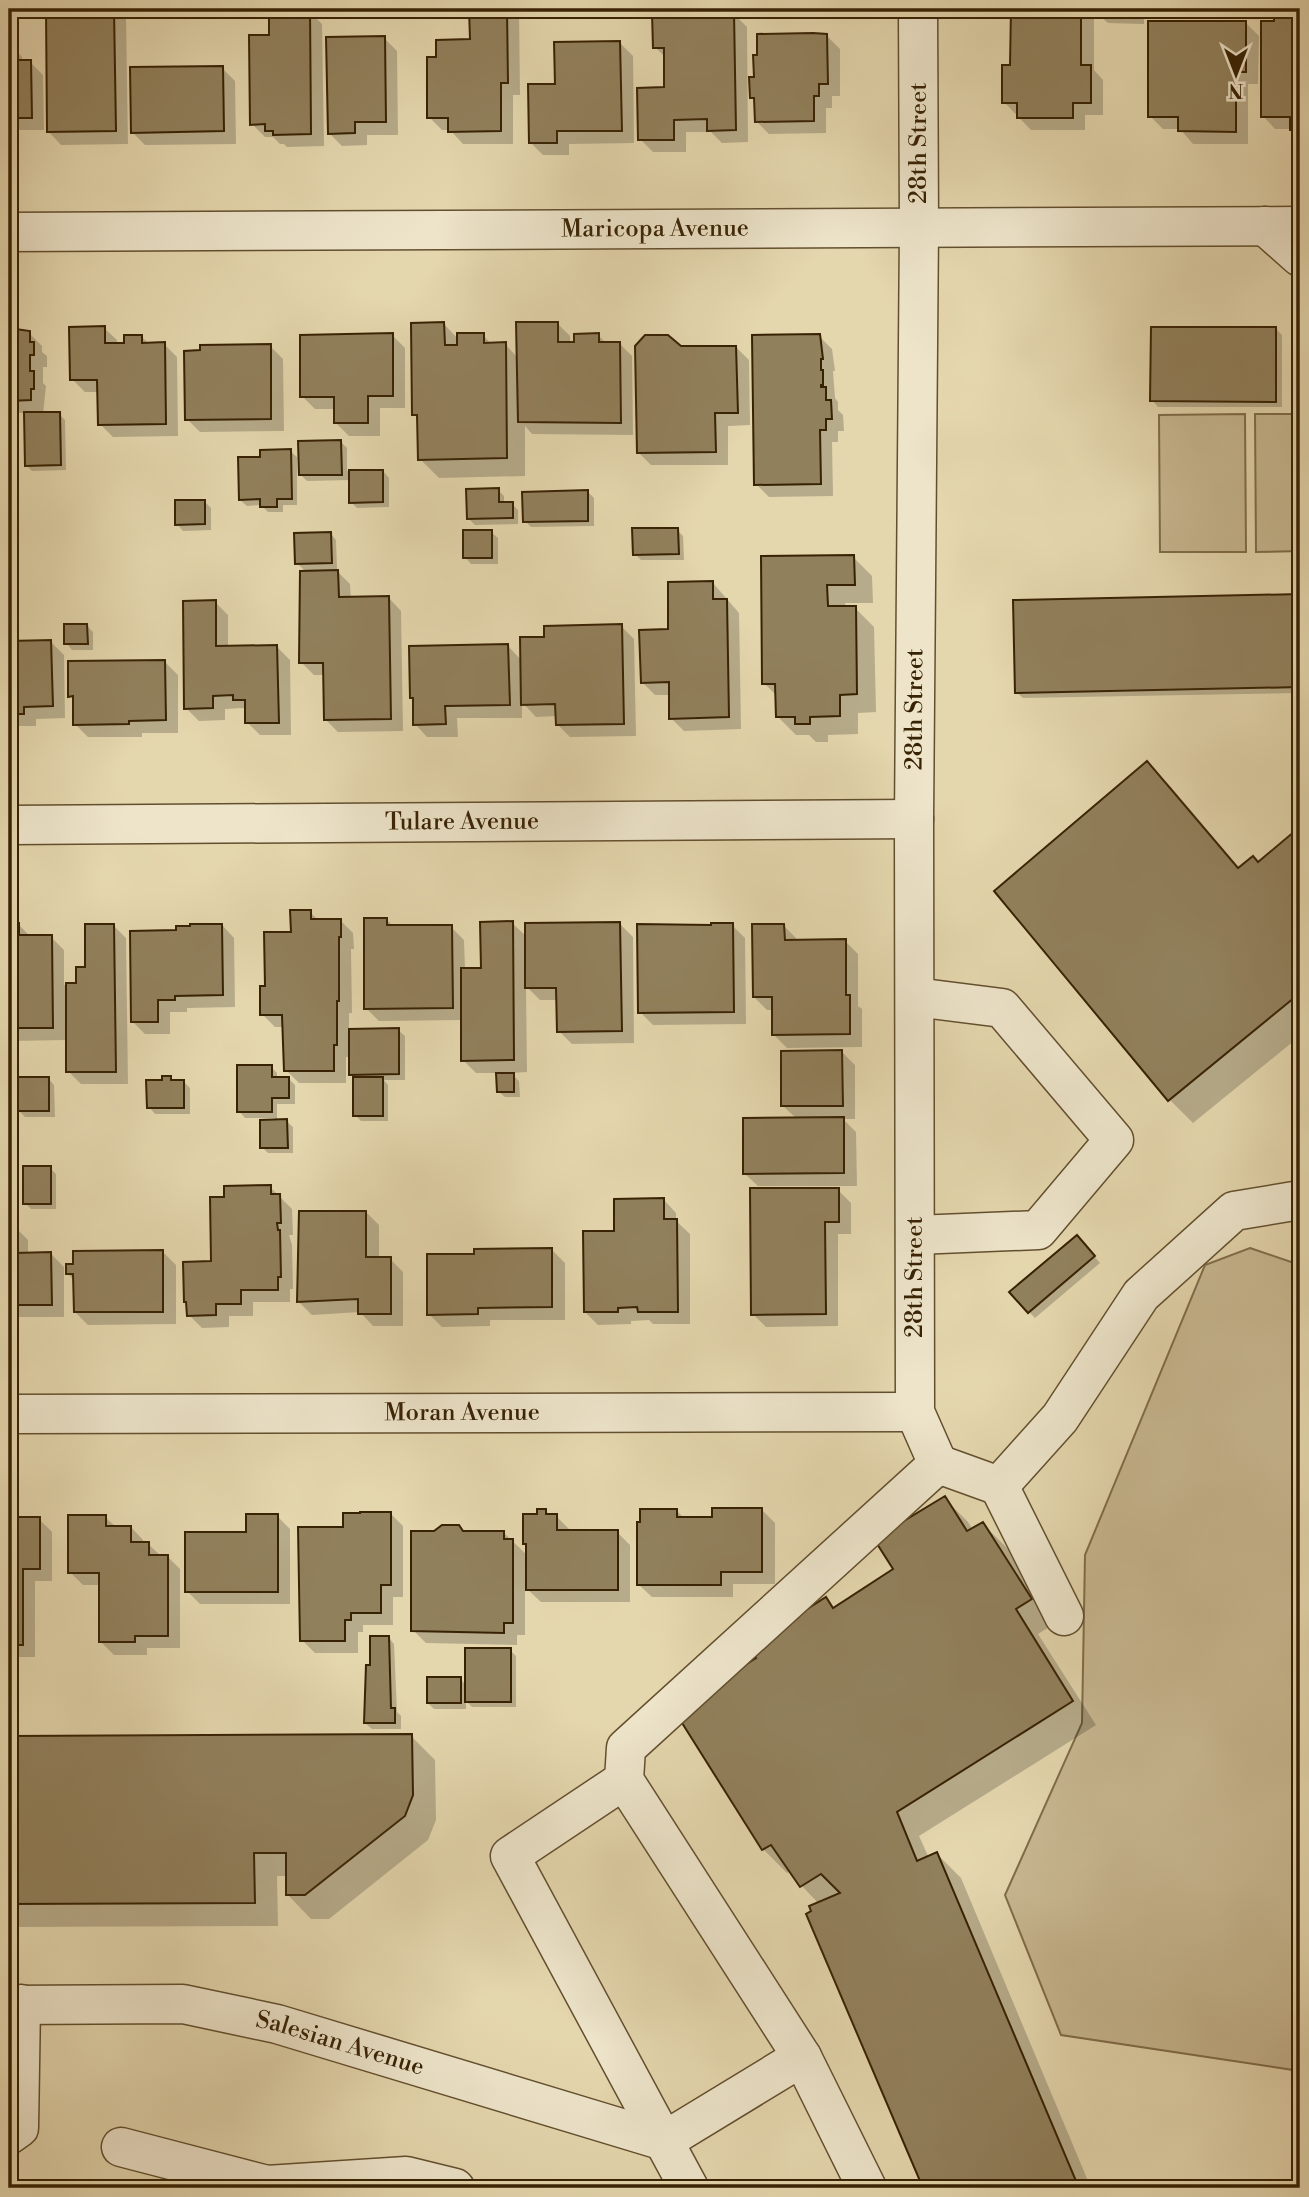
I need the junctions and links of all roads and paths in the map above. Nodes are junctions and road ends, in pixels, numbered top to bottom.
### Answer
1 (919, 9) edge
2 (1283, 226) edge
3 (919, 227) junction
4 (9, 232) edge
5 (1300, 257) edge
6 (914, 820) junction
7 (9, 825) edge
8 (915, 997) junction
9 (1300, 1200) edge
10 (916, 1235) junction
11 (915, 1412) junction
12 (9, 1414) edge
13 (938, 1465) junction
14 (999, 1486) junction
15 (1064, 1616) dead end
16 (625, 1764) junction
17 (15, 2005) edge
18 (802, 2057) junction
19 (9, 2135) edge
20 (664, 2141) junction
21 (121, 2147) dead end
22 (409, 2182) edge
23 (268, 2186) edge
24 (455, 2188) edge
25 (689, 2188) edge
26 (867, 2188) edge

1 - 3 street, 28th Street
2 - 3 street, Maricopa Avenue
2 - 5 street
3 - 4 street, Maricopa Avenue
3 - 6 street, 28th Street
6 - 7 street, Tulare Avenue
6 - 8 street, 28th Street
8 - 10 street, 28th Street
8 - 10 street
9 - 14 street
10 - 11 street, 28th Street
11 - 12 street, Moran Avenue
11 - 13 street
13 - 14 street
13 - 16 street
14 - 15 street
16 - 18 street
16 - 20 street
17 - 19 street
17 - 20 street, Salesian Avenue
18 - 20 street
18 - 26 street
20 - 25 street
21 - 23 street
22 - 23 street
22 - 24 street

